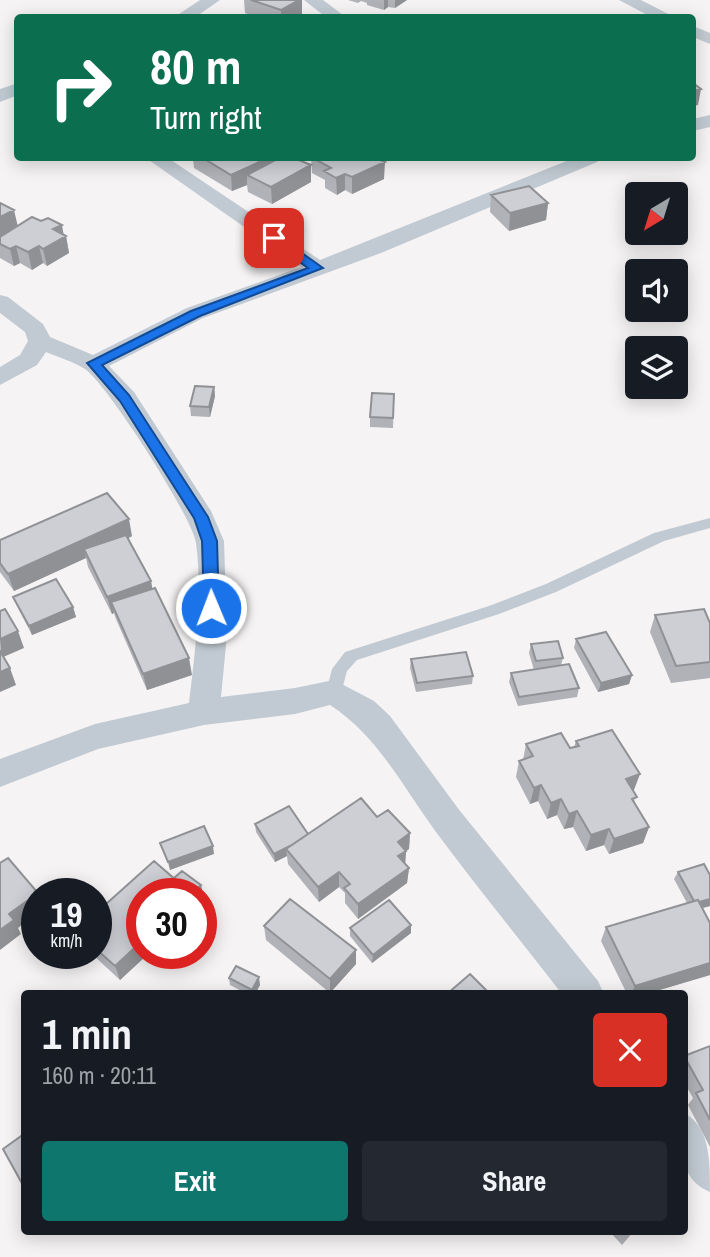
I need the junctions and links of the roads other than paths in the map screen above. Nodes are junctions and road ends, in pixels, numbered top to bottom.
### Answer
1 (212, 0) edge
2 (312, 0) edge
3 (627, 0) edge
4 (188, 14) edge
5 (333, 14) edge
6 (659, 14) edge
7 (160, 161) edge
8 (565, 162) edge
9 (317, 268) junction
10 (0, 302) edge
11 (40, 341) junction
12 (94, 363) junction
13 (0, 377) edge
14 (710, 523) edge
15 (334, 692) junction
16 (204, 712) junction
17 (0, 773) edge
18 (582, 990) edge
19 (688, 1139) edge
20 (710, 1171) edge

1 - 4 street
2 - 5 street
3 - 6 street
7 - 9 street
8 - 9 street
9 - 12 street
10 - 11 street
11 - 12 street
11 - 13 street
12 - 16 street
14 - 15 lane
15 - 16 street
15 - 18 street
16 - 17 street
19 - 20 street

